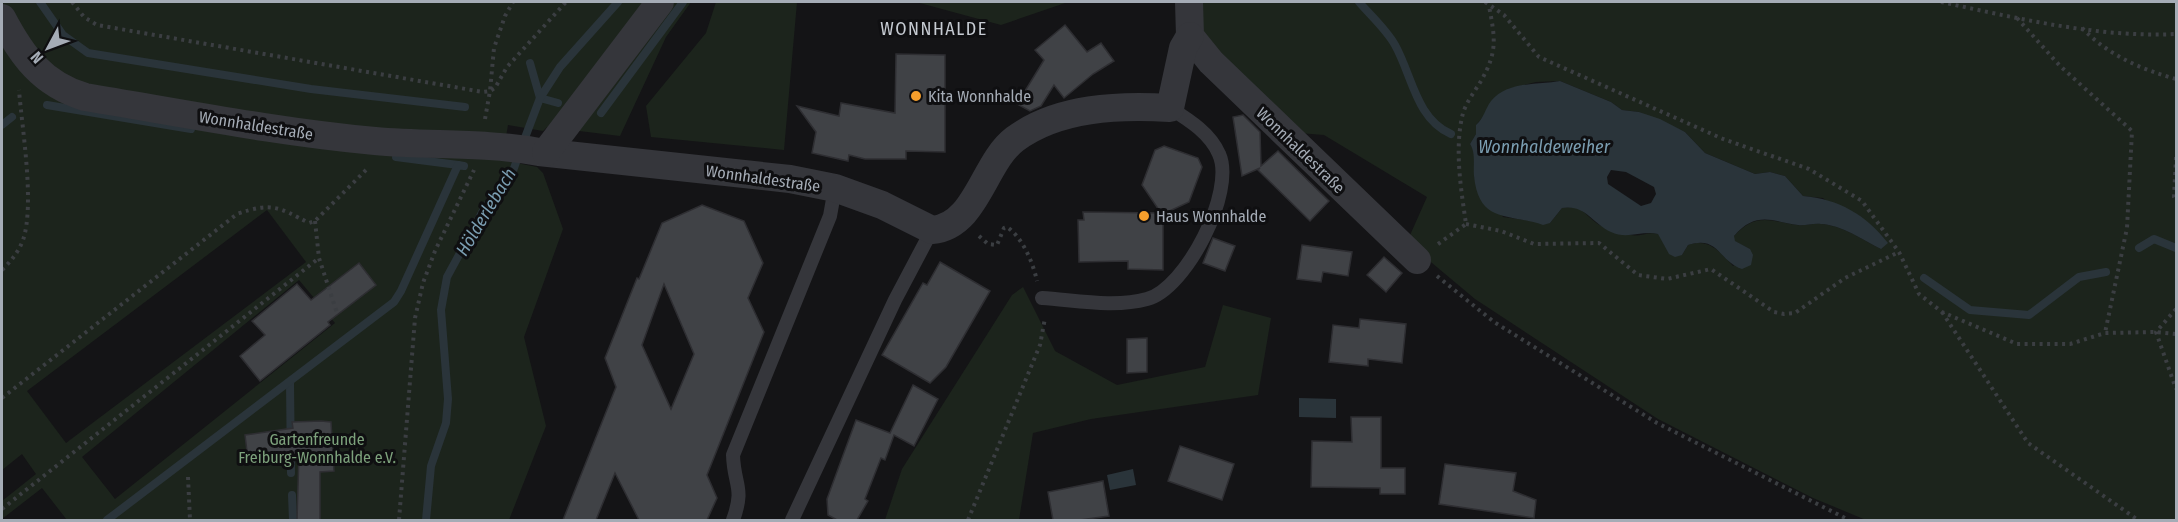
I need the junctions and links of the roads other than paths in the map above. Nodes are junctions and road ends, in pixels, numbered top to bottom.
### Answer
1 (660, 2) edge
2 (1189, 2) edge
3 (2, 18) edge
4 (1190, 36) junction
5 (1170, 108) junction
6 (542, 152) junction
7 (835, 188) junction
8 (932, 230) junction
9 (1417, 260) road end
10 (1042, 298) dead end
11 (733, 520) edge
12 (792, 520) edge

1 - 6 street
2 - 4 street
3 - 6 street, Wonnhaldestraße
4 - 5 street
4 - 9 street, Wonnhaldestraße
5 - 8 street
5 - 10 lane
6 - 7 street, Wonnhaldestraße
7 - 8 street, Wonnhaldestraße
7 - 11 lane
8 - 12 lane

